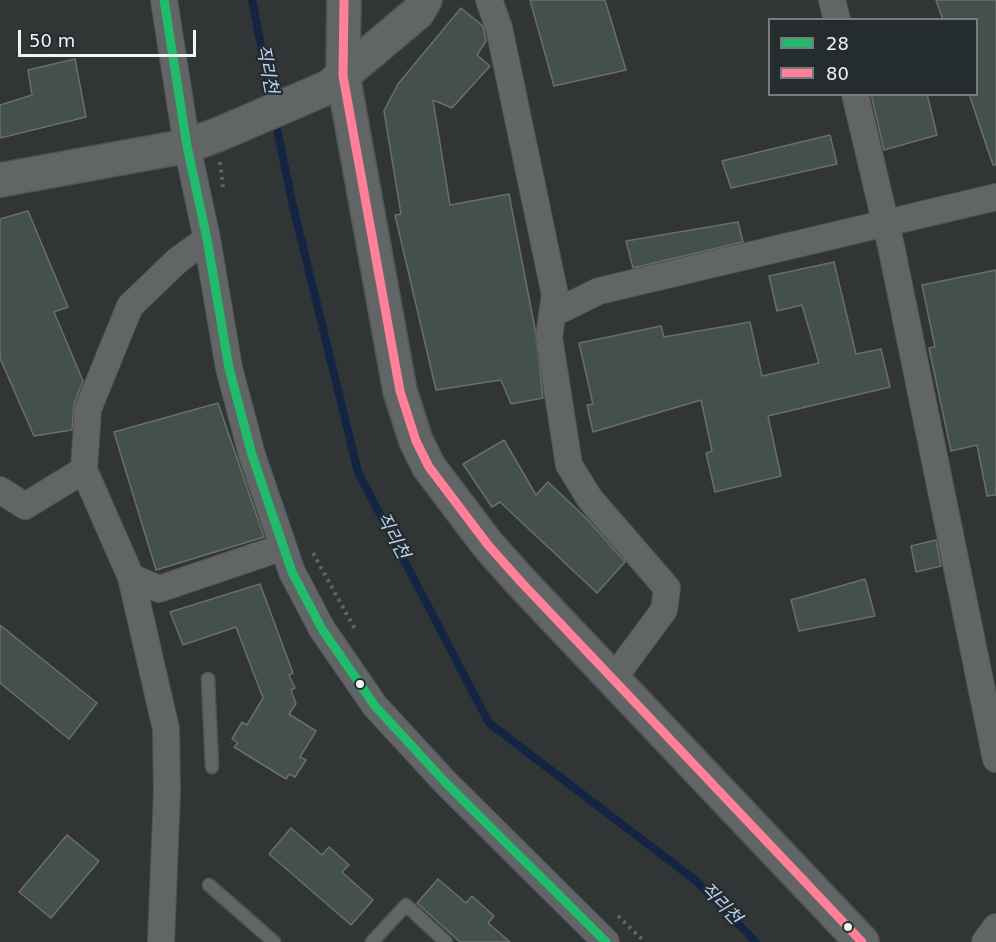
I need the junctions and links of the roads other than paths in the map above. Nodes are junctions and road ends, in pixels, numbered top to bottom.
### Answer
1 (164, 0) edge
2 (344, 0) edge
3 (425, 0) edge
4 (489, 0) edge
5 (832, 0) edge
6 (836, 18) edge
7 (336, 81) junction
8 (855, 96) edge
9 (202, 140) junction
10 (0, 180) edge
11 (996, 197) edge
12 (885, 223) junction
13 (207, 239) junction
14 (552, 314) junction
15 (84, 470) junction
16 (0, 490) edge
17 (283, 547) junction
18 (131, 576) junction
19 (613, 679) junction
20 (208, 680) dead end
21 (996, 759) edge
22 (212, 766) dead end
23 (209, 885) dead end
24 (996, 927) edge
25 (161, 942) edge
26 (273, 942) edge
27 (372, 942) edge
28 (446, 942) edge
29 (606, 942) edge
30 (862, 942) edge
31 (986, 942) edge

1 - 9 street
2 - 7 street
3 - 7 street
4 - 14 street
5 - 6 street
7 - 9 street
7 - 19 street
8 - 12 street
9 - 10 street
9 - 13 street
11 - 12 street
12 - 14 street
12 - 21 street
13 - 15 street
13 - 17 street
14 - 19 street
15 - 16 street
15 - 18 street
17 - 18 street
17 - 29 street
18 - 25 street
19 - 30 street
20 - 22 lane
23 - 26 lane
24 - 31 street
27 - 28 lane

